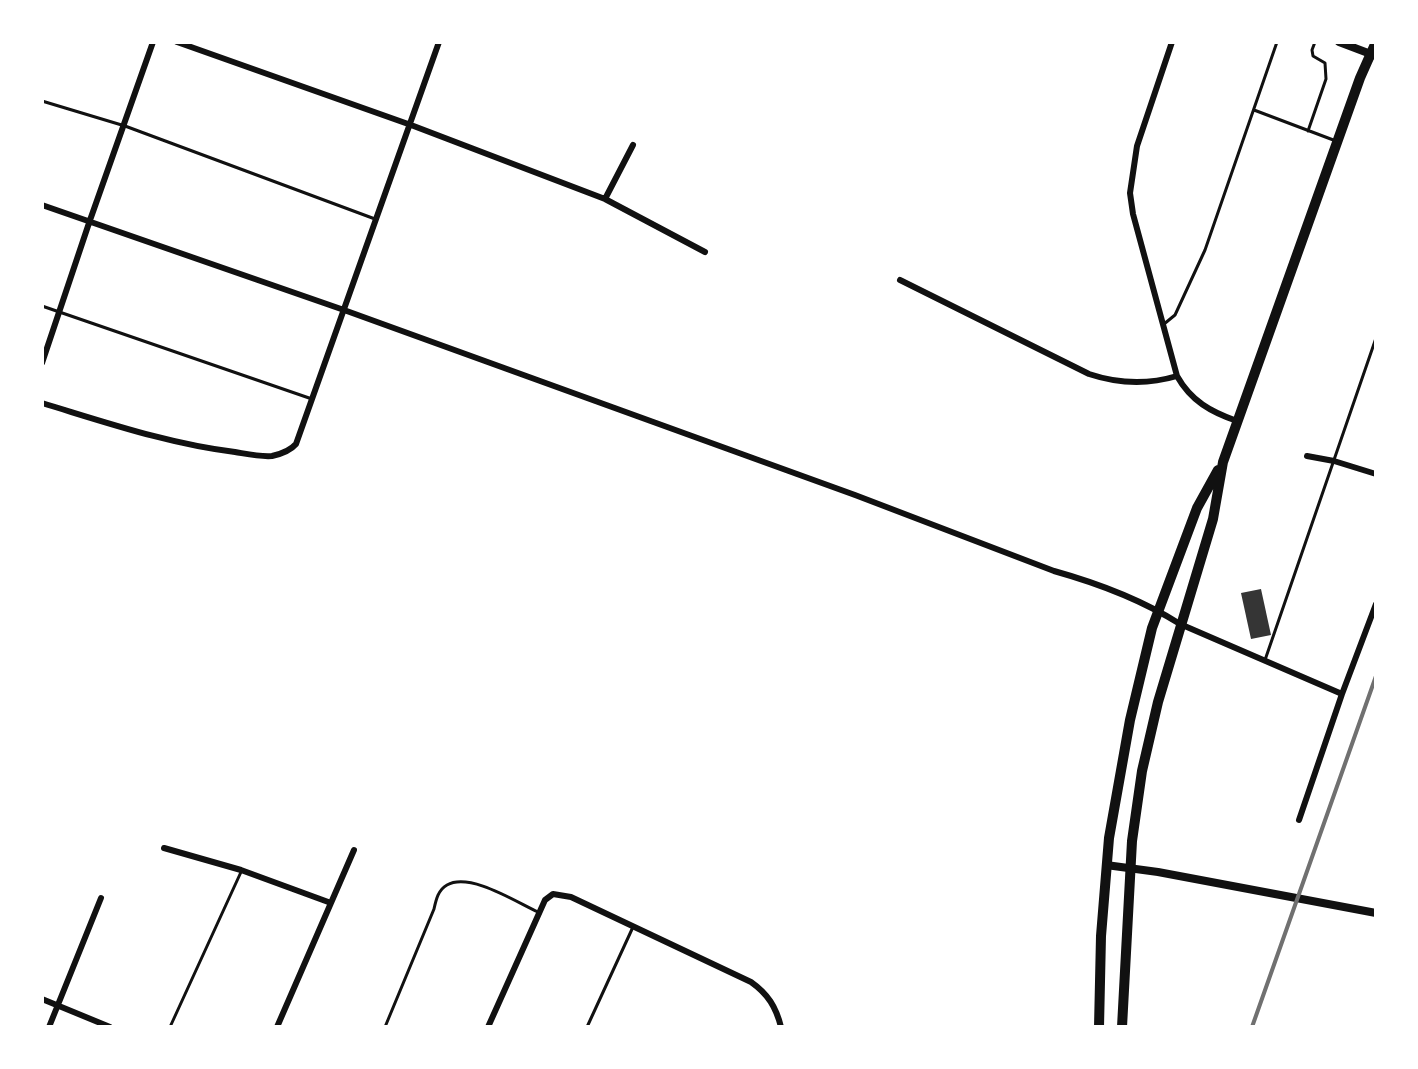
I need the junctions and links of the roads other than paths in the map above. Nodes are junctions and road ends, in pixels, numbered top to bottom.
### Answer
1 (153, 42) edge
2 (177, 42) edge
3 (439, 42) edge
4 (1172, 42) edge
5 (1277, 42) edge
6 (1315, 42) edge
7 (1339, 42) edge
8 (1376, 42) edge
9 (1374, 55) edge
10 (42, 101) edge
11 (1254, 110) junction
12 (411, 125) junction
13 (125, 126) junction
14 (1308, 131) junction
15 (1338, 142) junction
16 (633, 145) dead end
17 (605, 199) junction
18 (42, 205) edge
19 (376, 220) junction
20 (89, 223) junction
21 (705, 252) dead end
22 (900, 280) dead end
23 (42, 306) edge
24 (344, 310) junction
25 (60, 312) junction
26 (1163, 326) junction
27 (1376, 338) edge
28 (42, 363) edge
29 (1178, 376) junction
30 (312, 399) junction
31 (42, 403) edge
32 (1237, 421) junction
33 (1308, 456) dead end
34 (1334, 461) junction
35 (1223, 462) junction
36 (1376, 474) edge
37 (1376, 604) edge
38 (1159, 610) junction
39 (1180, 624) junction
40 (1265, 660) junction
41 (1342, 694) junction
42 (1299, 820) dead end
43 (164, 848) dead end
44 (354, 850) dead end
45 (1106, 865) junction
46 (1130, 868) junction
47 (242, 870) junction
48 (101, 898) dead end
49 (331, 903) junction
50 (540, 913) junction
51 (1373, 913) edge
52 (633, 927) junction
53 (42, 999) edge
54 (58, 1005) junction
55 (49, 1027) edge
56 (110, 1027) edge
57 (170, 1027) edge
58 (277, 1027) edge
59 (385, 1027) edge
60 (488, 1027) edge
61 (587, 1027) edge
62 (781, 1027) edge
63 (1099, 1027) edge
64 (1122, 1027) edge

1 - 13 street
2 - 12 street
3 - 12 street
4 - 26 street
5 - 11 lane
6 - 14 lane
7 - 9 street
8 - 9 main road
9 - 15 main road
10 - 13 lane
11 - 14 lane
11 - 26 lane
12 - 17 street
12 - 19 street
13 - 19 lane
13 - 20 street
14 - 15 lane
15 - 32 main road
16 - 17 street
17 - 21 street
18 - 20 street
19 - 24 street
20 - 24 street
20 - 25 street
22 - 29 street
23 - 25 lane
24 - 30 street
24 - 38 street
25 - 28 street
25 - 30 lane
26 - 29 street
27 - 34 lane
29 - 32 street
30 - 31 street
32 - 35 main road
33 - 34 street
34 - 36 street
34 - 40 lane
35 - 38 main road
35 - 39 main road
37 - 41 street
38 - 39 street
38 - 45 main road
39 - 40 street
39 - 46 main road
40 - 41 street
41 - 42 street
43 - 47 street
44 - 49 street
45 - 46 street
45 - 63 main road
46 - 51 street
46 - 64 main road
47 - 49 street
47 - 57 lane
48 - 54 street
49 - 58 street
50 - 52 street
50 - 59 lane
50 - 60 street
52 - 61 lane
52 - 62 street
53 - 54 street
54 - 55 street
54 - 56 street

